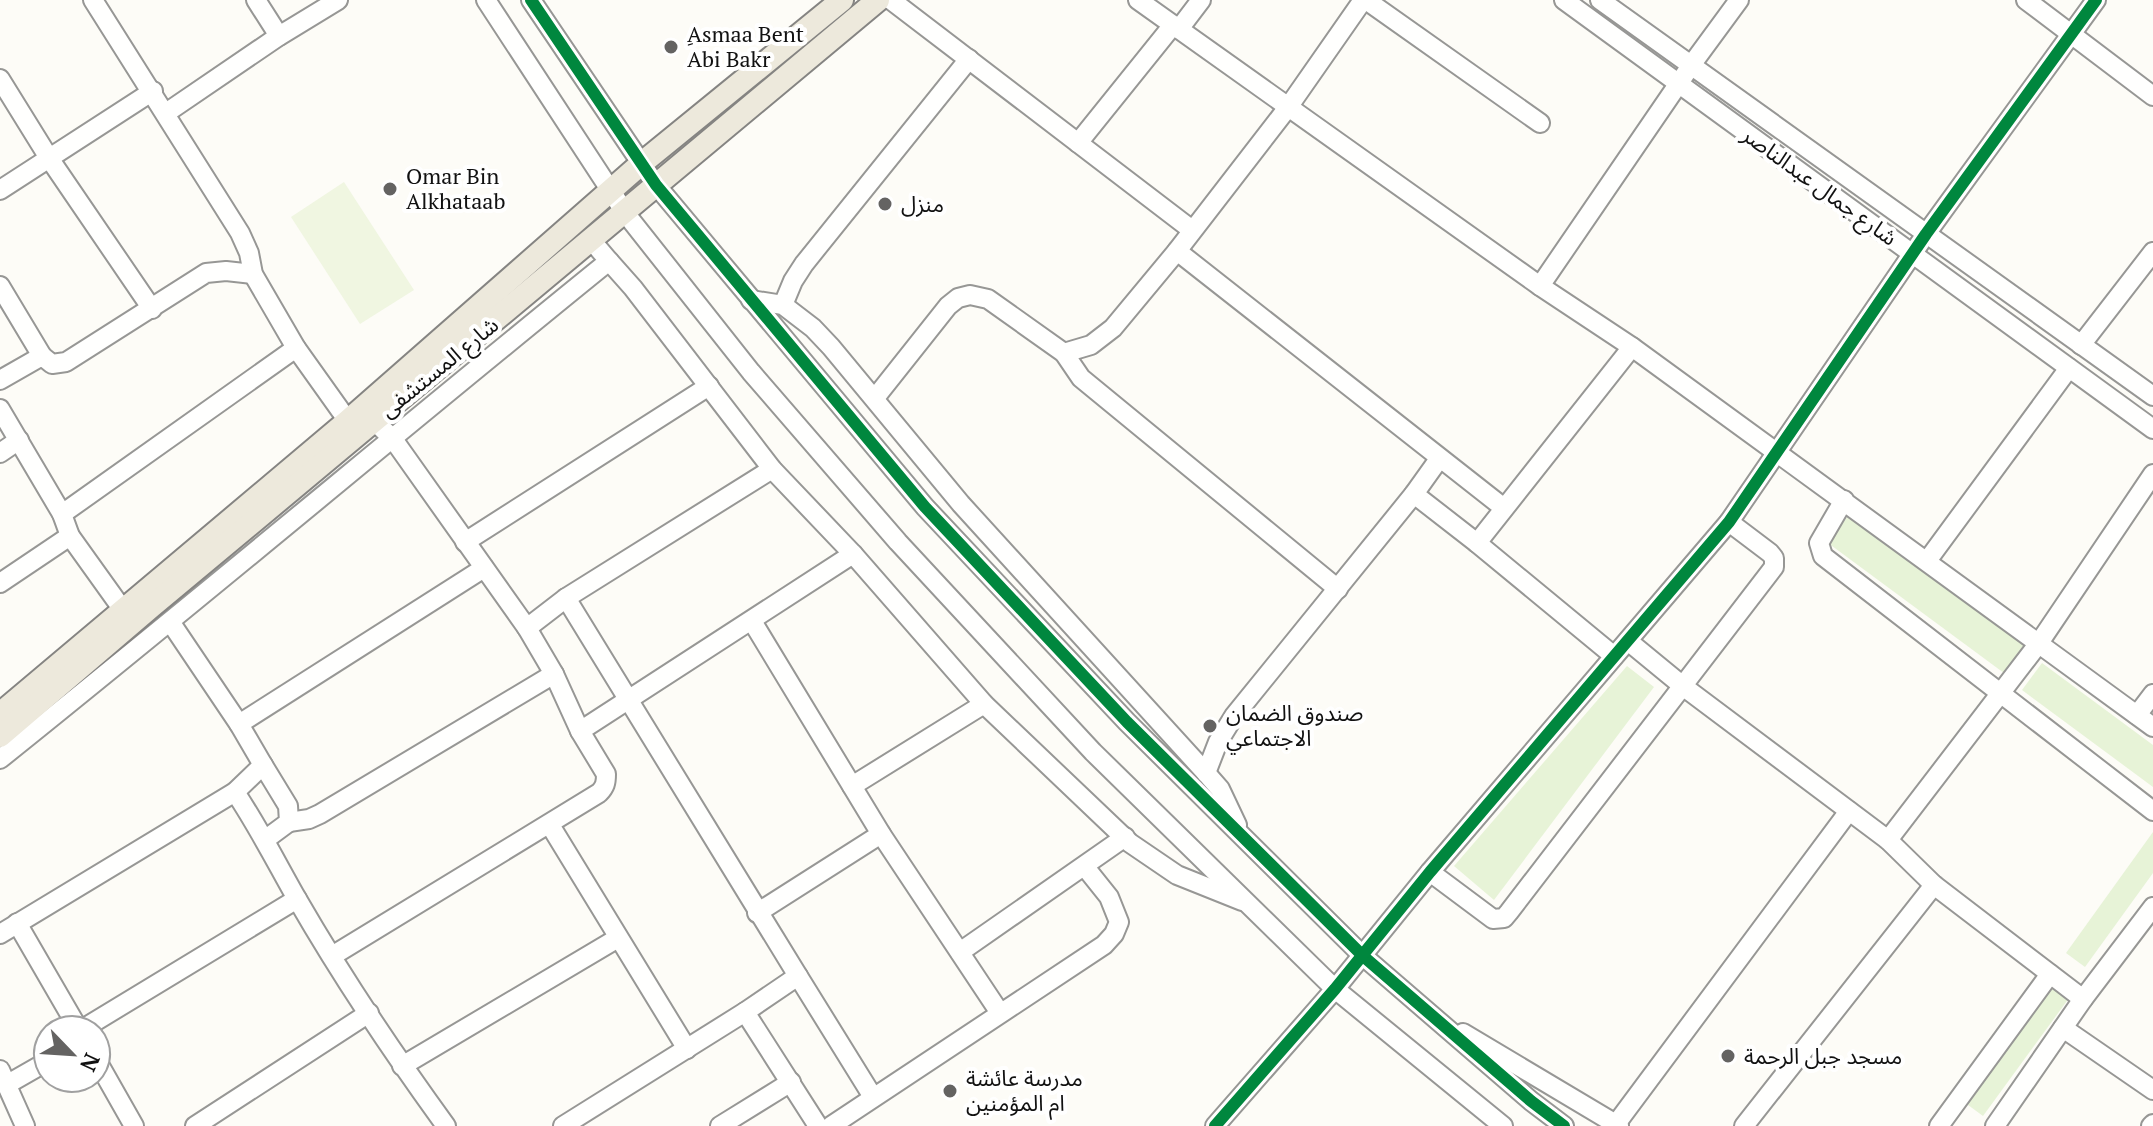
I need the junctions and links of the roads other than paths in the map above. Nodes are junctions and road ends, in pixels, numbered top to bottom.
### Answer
1 (93, 0) edge
2 (256, 0) edge
3 (338, 0) edge
4 (486, 0) edge
5 (531, 0) edge
6 (842, 0) edge
7 (878, 0) edge
8 (891, 0) edge
9 (1138, 0) edge
10 (1201, 0) edge
11 (1365, 0) edge
12 (1564, 0) edge
13 (1600, 0) edge
14 (1739, 0) edge
15 (2026, 0) edge
16 (2096, 0) edge
17 (1176, 27) junction
18 (279, 36) junction
19 (2071, 36) junction
20 (969, 59) junction
21 (1692, 64) junction
22 (0, 79) edge
23 (1680, 84) junction
24 (153, 91) junction
25 (2153, 96) edge
26 (1289, 106) junction
27 (166, 113) junction
28 (1540, 123) dead end
29 (1078, 143) junction
30 (49, 158) junction
31 (642, 163) junction
32 (656, 185) junction
33 (0, 190) edge
34 (610, 190) junction
35 (626, 214) junction
36 (1192, 230) junction
37 (1926, 234) junction
38 (592, 241) junction
39 (1177, 251) junction
40 (2153, 252) edge
41 (1913, 253) junction
42 (609, 261) junction
43 (253, 274) junction
44 (0, 286) edge
45 (1540, 286) junction
46 (751, 300) junction
47 (783, 305) junction
48 (152, 309) junction
49 (2081, 345) junction
50 (1632, 347) junction
51 (296, 348) junction
52 (1064, 353) junction
53 (42, 356) junction
54 (2069, 368) junction
55 (0, 380) edge
56 (709, 386) junction
57 (2153, 396) edge
58 (875, 398) junction
59 (0, 409) edge
60 (361, 417) junction
61 (2153, 429) edge
62 (393, 439) junction
63 (19, 440) junction
64 (1775, 452) junction
65 (0, 453) edge
66 (1439, 459) junction
67 (772, 469) junction
68 (2153, 474) edge
69 (1414, 494) junction
70 (1844, 500) junction
71 (1504, 508) junction
72 (62, 514) junction
73 (1729, 522) junction
74 (70, 536) junction
75 (465, 542) junction
76 (1477, 543) junction
77 (853, 554) junction
78 (1927, 561) junction
79 (484, 568) junction
80 (0, 583) edge
81 (1338, 589) junction
82 (566, 598) junction
83 (123, 610) junction
84 (752, 621) junction
85 (171, 623) junction
86 (527, 628) junction
87 (1628, 641) junction
88 (2039, 643) junction
89 (1614, 656) junction
90 (554, 674) junction
91 (1684, 687) junction
92 (2153, 694) edge
93 (2001, 695) junction
94 (628, 701) junction
95 (984, 704) junction
96 (0, 714) edge
97 (2137, 715) junction
98 (239, 724) junction
99 (2153, 727) edge
100 (580, 731) junction
101 (0, 736) edge
102 (0, 759) edge
103 (263, 765) junction
104 (1206, 773) junction
105 (852, 786) junction
106 (235, 792) junction
107 (1849, 811) junction
108 (2153, 811) edge
109 (289, 822) junction
110 (550, 825) junction
111 (881, 834) junction
112 (1125, 837) junction
113 (1243, 838) junction
114 (266, 839) junction
115 (1888, 840) junction
116 (1085, 867) junction
117 (1430, 872) junction
118 (1934, 885) junction
119 (297, 899) junction
120 (1250, 904) junction
121 (2153, 907) edge
122 (757, 913) junction
123 (17, 923) junction
124 (0, 934) edge
125 (618, 938) junction
126 (960, 952) junction
127 (332, 956) junction
128 (1363, 956) junction
129 (2050, 974) junction
130 (798, 976) junction
131 (1335, 989) junction
132 (2083, 999) junction
133 (745, 1012) junction
134 (1426, 1012) junction
135 (369, 1013) junction
136 (1000, 1013) junction
137 (71, 1014) edge
138 (107, 1014) edge
139 (2063, 1028) junction
140 (687, 1049) junction
141 (402, 1066) junction
142 (32, 1067) edge
143 (3, 1077) edge
144 (791, 1082) junction
145 (2152, 1086) edge
146 (112, 1087) edge
147 (873, 1097) junction
148 (1499, 1124) edge
149 (1618, 1125) edge
150 (25, 1126) edge
151 (134, 1126) edge
152 (195, 1126) edge
153 (446, 1126) edge
154 (563, 1126) edge
155 (720, 1126) edge
156 (818, 1126) edge
157 (831, 1126) edge
158 (1215, 1126) edge
159 (1564, 1126) edge
160 (1744, 1126) edge
161 (1939, 1126) edge
162 (1995, 1126) edge

1 - 24 street
2 - 18 street
3 - 18 street
4 - 34 street
5 - 31 street
6 - 31 main road, شارع المستشفى
7 - 32 main road, شارع المستشفى
8 - 20 street
9 - 17 street
10 - 17 street
11 - 26 street
11 - 28 street
12 - 23 street, شارع جمال عبدالناصر
13 - 21 street
14 - 21 street
15 - 19 street
16 - 19 street
17 - 26 street
17 - 29 street
18 - 27 street
19 - 25 street
19 - 37 street
20 - 29 street
20 - 47 street
21 - 23 street
21 - 37 street
22 - 30 street
23 - 41 street, شارع جمال عبدالناصر
23 - 45 street
24 - 27 street
24 - 30 street
26 - 36 street
26 - 45 street
27 - 43 street
29 - 36 street
30 - 33 street
30 - 48 street
31 - 32 street
31 - 34 main road, شارع المستشفى
32 - 35 main road, شارع المستشفى
32 - 46 street
34 - 35 street
34 - 60 main road, شارع المستشفى
35 - 38 main road, شارع المستشفى
35 - 120 street
36 - 39 street
37 - 41 street
37 - 49 street
38 - 42 street
38 - 60 main road, شارع المستشفى
39 - 52 street
39 - 66 street
40 - 49 street
41 - 54 street, شارع جمال عبدالناصر
41 - 64 street
42 - 56 street
42 - 62 street
43 - 48 street
43 - 51 street
44 - 53 street
45 - 50 street
46 - 47 street
46 - 113 street
47 - 58 street
48 - 53 street
49 - 57 street
50 - 64 street
50 - 71 street
51 - 60 street
51 - 72 street
52 - 58 street
52 - 81 street
53 - 55 street
54 - 61 street, شارع جمال عبدالناصر
54 - 78 street
56 - 67 street
56 - 75 street
58 - 104 street
59 - 63 street
60 - 62 street
60 - 83 main road, شارع المستشفى
60 - 101 main road, شارع المستشفى
62 - 75 street
62 - 85 street
63 - 65 street
63 - 72 street
64 - 70 street
64 - 73 street
66 - 69 street
66 - 71 street
67 - 77 street
67 - 82 street
68 - 88 street
69 - 76 street
69 - 81 street
70 - 78 street
70 - 93 street
71 - 76 street
72 - 74 street
73 - 87 street
73 - 91 street
74 - 80 street
74 - 83 street
75 - 79 street
76 - 89 street
77 - 84 street
77 - 95 street
78 - 88 street
79 - 86 street
79 - 98 street
81 - 104 street
82 - 86 street
82 - 94 street
83 - 96 main road, شارع المستشفى
84 - 94 street
84 - 105 street
85 - 98 street
85 - 102 street
86 - 90 street
87 - 89 street
87 - 91 street
88 - 93 street
88 - 97 street
89 - 117 street
90 - 100 street
90 - 109 street
91 - 107 street
91 - 117 street
92 - 97 street
93 - 108 street
93 - 115 street
94 - 100 street
94 - 122 street
95 - 105 street
95 - 112 street
97 - 99 street
98 - 103 street
100 - 110 street
103 - 106 street
103 - 109 street
104 - 113 street
105 - 111 street
106 - 114 street
106 - 123 street
107 - 115 street
107 - 149 street
109 - 114 street
110 - 125 street
110 - 127 street
111 - 122 street
111 - 126 street
112 - 116 street
112 - 120 street
113 - 128 street
114 - 119 street
115 - 118 street
116 - 126 street
116 - 136 street
117 - 128 street
118 - 129 street
118 - 160 street
119 - 127 street
119 - 138 street
120 - 131 street
121 - 132 street
122 - 130 street
123 - 124 street
123 - 137 street
125 - 140 street
125 - 141 street
126 - 136 street
127 - 135 street
128 - 131 street
128 - 134 street
129 - 132 street
129 - 161 street
130 - 133 street
130 - 147 street
131 - 148 street
131 - 158 street
132 - 139 street
133 - 140 street
133 - 144 street
134 - 149 street
134 - 159 street
135 - 141 street
135 - 152 street
136 - 147 street
139 - 145 street
139 - 162 street
140 - 154 street
141 - 153 street
142 - 143 street
143 - 150 street
144 - 155 street
144 - 156 street
146 - 151 street
147 - 157 street

